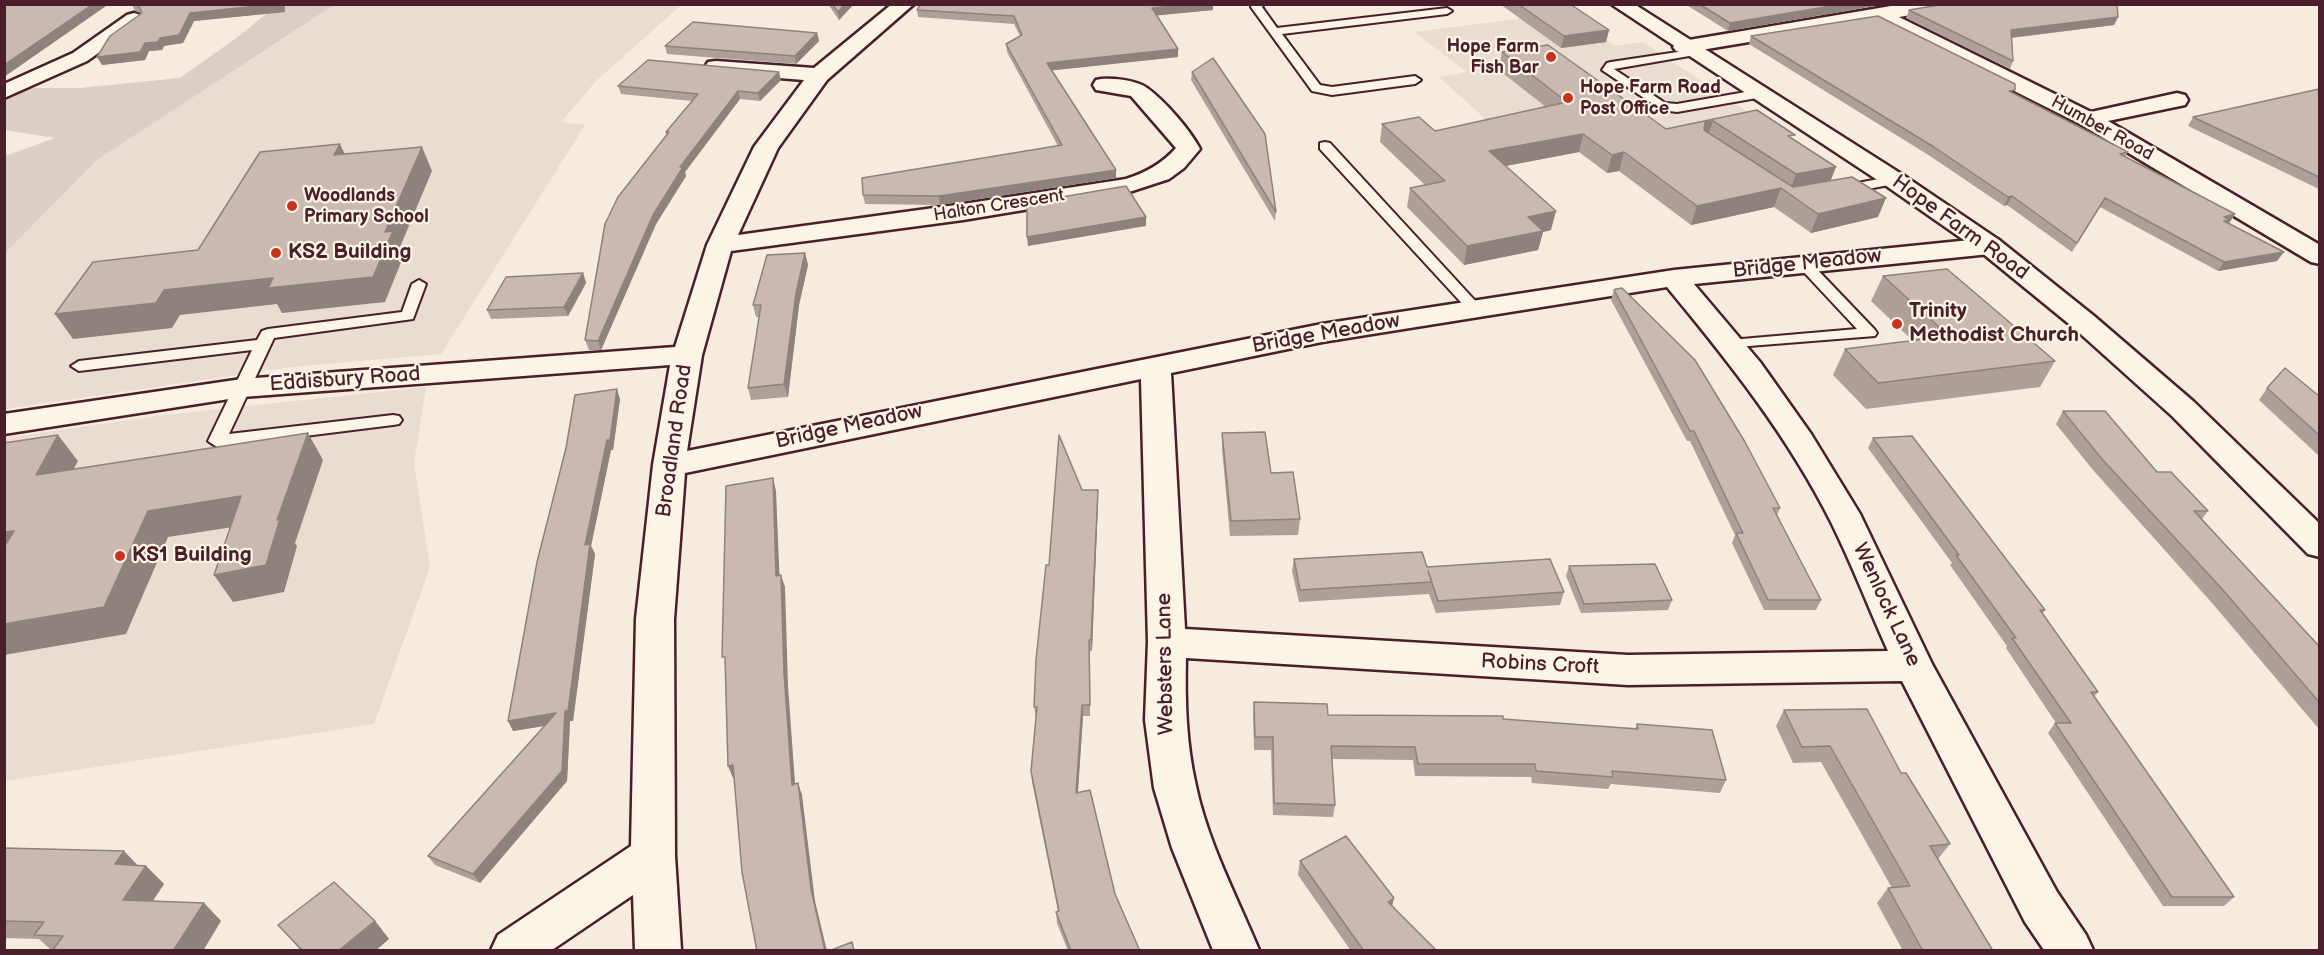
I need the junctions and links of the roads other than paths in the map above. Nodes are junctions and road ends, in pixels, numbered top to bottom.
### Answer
1 (905, 4) edge
2 (1259, 4) edge
3 (1620, 4) edge
4 (1941, 4) edge
5 (1443, 8) edge
6 (1879, 15) junction
7 (111, 21) dead end
8 (1458, 21) dead end
9 (1274, 32) junction
10 (1687, 50) junction
11 (700, 65) edge
12 (819, 75) junction
13 (1416, 80) dead end
14 (1104, 85) dead end
15 (4, 92) edge
16 (1757, 94) junction
17 (2177, 100) dead end
18 (2088, 119) junction
19 (1325, 146) dead end
20 (1894, 180) junction
21 (1829, 192) edge
22 (720, 245) junction
23 (1990, 246) junction
24 (2319, 256) edge
25 (1804, 265) junction
26 (1674, 278) junction
27 (419, 284) dead end
28 (1474, 308) junction
29 (263, 344) junction
30 (1730, 345) junction
31 (687, 355) junction
32 (79, 366) dead end
33 (1156, 366) junction
34 (242, 388) junction
35 (393, 420) dead end
36 (4, 424) edge
37 (669, 465) junction
38 (2319, 544) edge
39 (1167, 642) junction
40 (1914, 666) junction
41 (652, 856) junction
42 (514, 951) edge
43 (658, 951) edge
44 (1236, 951) edge
45 (2070, 951) edge

1 - 12 street, Broadland Road
2 - 9 lane
3 - 10 street, Hope Farm Road
4 - 6 street
5 - 8 lane
5 - 9 lane
6 - 10 street
6 - 18 street, Humber Road
7 - 15 street
9 - 13 lane
10 - 16 street, Hope Farm Road
10 - 16 lane
11 - 12 street
12 - 22 street, Broadland Road
14 - 22 street, Halton Crescent
16 - 20 street, Hope Farm Road
17 - 18 street
18 - 24 street, Humber Road
19 - 28 lane
20 - 21 lane
20 - 23 street, Hope Farm Road
22 - 31 street, Broadland Road
23 - 25 street, Bridge Meadow
23 - 38 street, Hope Farm Road
25 - 26 street, Bridge Meadow
25 - 30 lane
26 - 28 street, Bridge Meadow
26 - 30 street, Wenlock Lane
27 - 29 lane
28 - 33 street, Bridge Meadow
29 - 32 lane
29 - 34 lane
30 - 40 street, Wenlock Lane
31 - 34 street, Eddisbury Road
31 - 37 street, Broadland Road
33 - 37 street, Bridge Meadow
33 - 39 street, Websters Lane
34 - 35 lane
34 - 36 street, Eddisbury Road
37 - 41 street, Broadland Road
39 - 40 street, Robins Croft
39 - 44 street, Websters Lane
40 - 45 street, Wenlock Lane
41 - 42 street
41 - 43 street, Broadland Road

